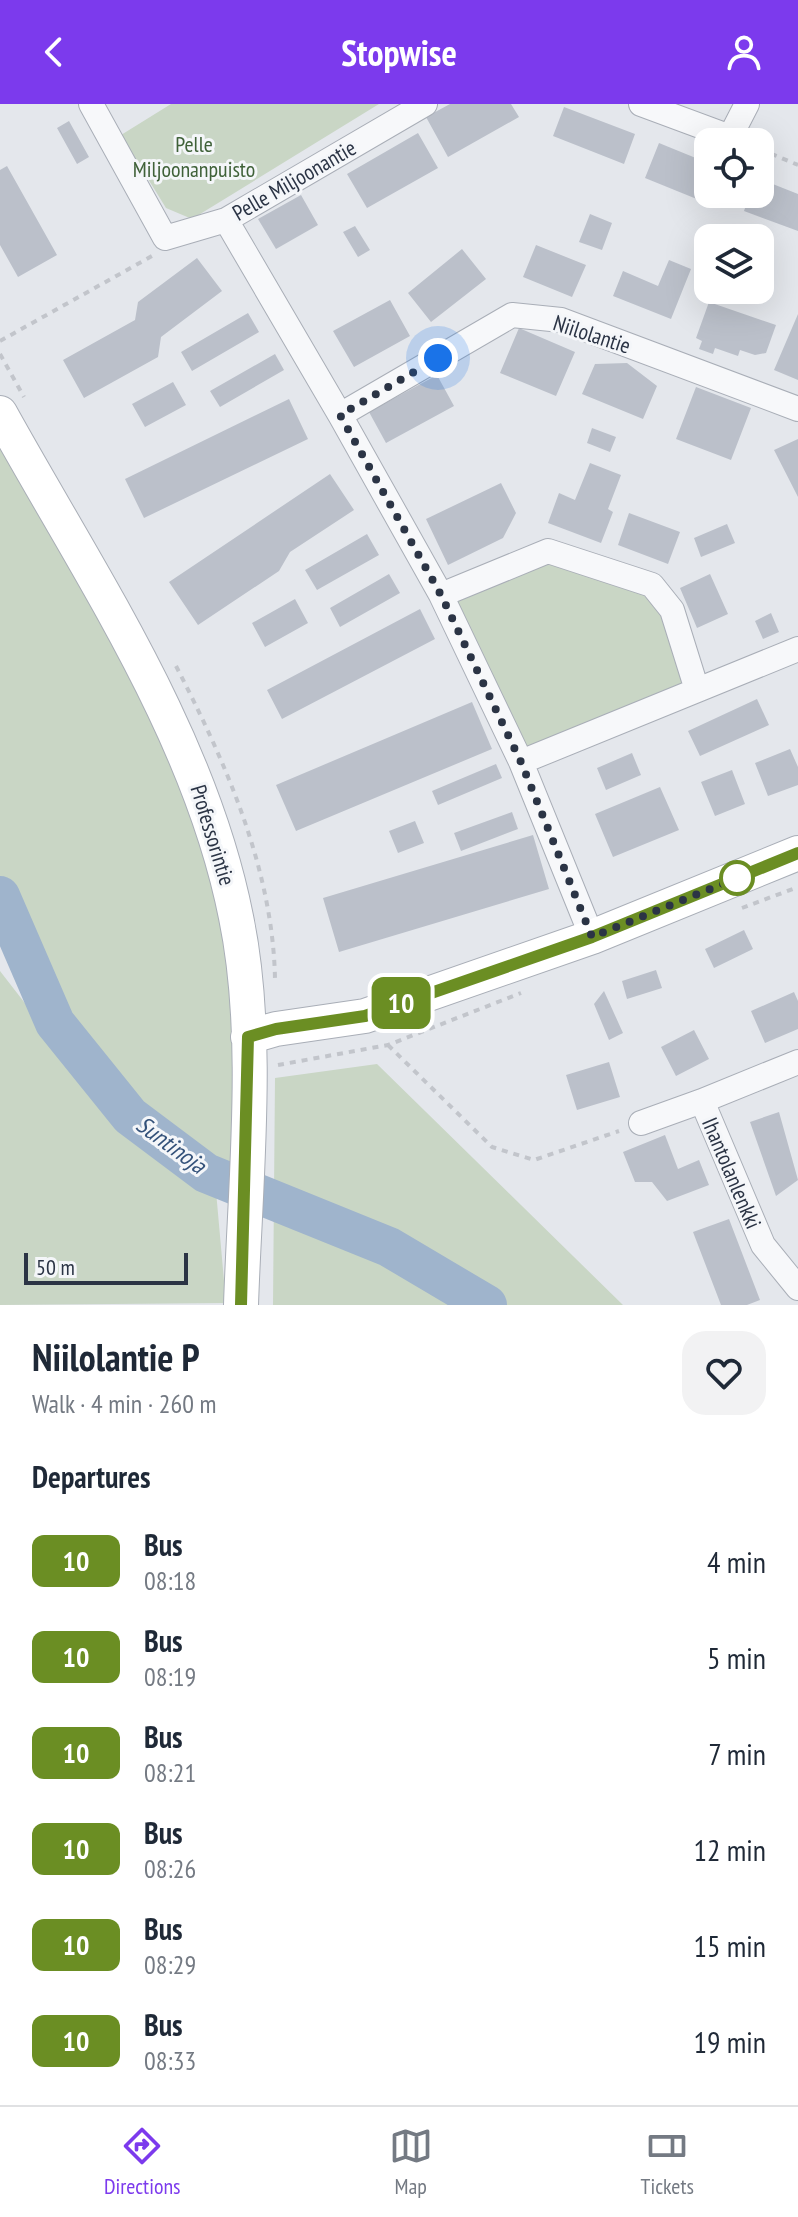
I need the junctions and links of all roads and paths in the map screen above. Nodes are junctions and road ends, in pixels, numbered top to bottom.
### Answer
1 (91, 104) edge
2 (425, 104) edge
3 (641, 104) edge
4 (747, 104) edge
5 (774, 155) edge
6 (798, 165) edge
7 (226, 220) junction
8 (165, 238) junction
9 (0, 341) edge
10 (798, 409) edge
11 (0, 413) edge
12 (340, 415) junction
13 (441, 595) junction
14 (798, 649) edge
15 (697, 690) junction
16 (521, 762) junction
17 (798, 853) edge
18 (592, 937) junction
19 (248, 1037) junction
20 (388, 1045) dead end
21 (798, 1062) edge
22 (702, 1101) junction
23 (641, 1123) joint
24 (798, 1288) edge
25 (241, 1305) edge

1 - 8 street
2 - 7 street, Pelle Miljoonantie
3 - 4 street
5 - 6 path
7 - 8 street, Pelle Miljoonantie
7 - 12 street
8 - 9 path
10 - 12 street, Niilolantie
11 - 19 main road, Professorintie
12 - 13 street
13 - 15 street
13 - 16 street
14 - 15 street
15 - 16 street
16 - 18 street
17 - 18 main road
18 - 19 main road
19 - 25 main road, Professorintie
20 - 23 path
21 - 22 street, Ihantolanlenkki
22 - 23 street
22 - 24 street, Ihantolanlenkki

